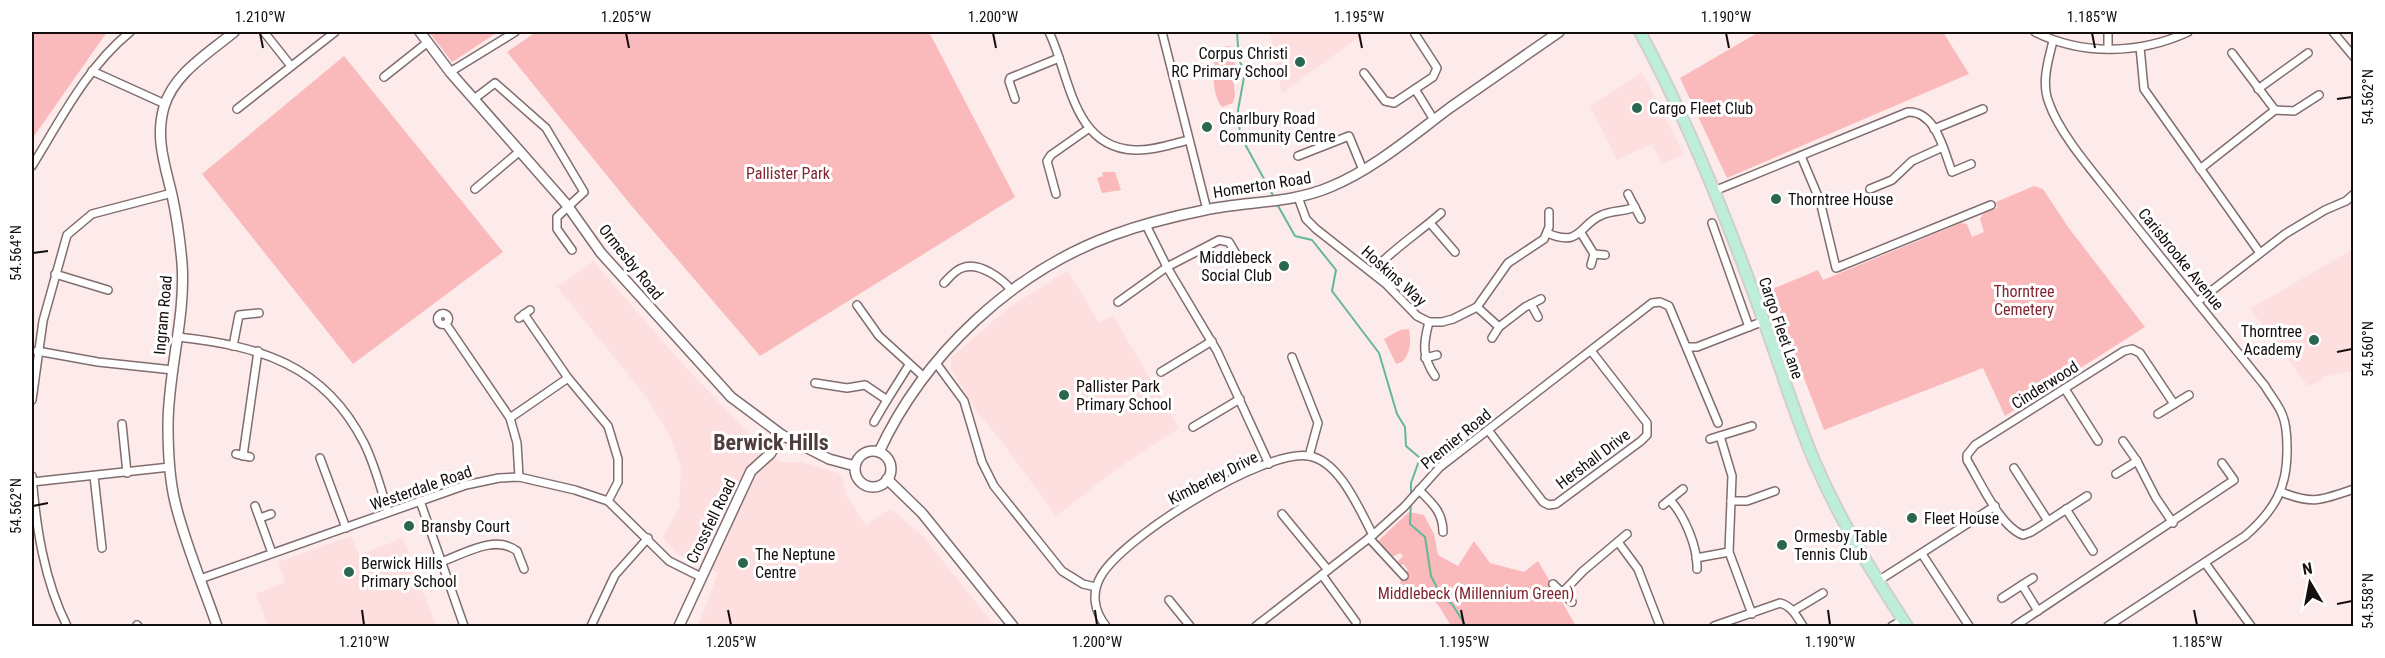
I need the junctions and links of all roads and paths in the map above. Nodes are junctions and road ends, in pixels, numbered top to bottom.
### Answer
1 (130, 32) edge
2 (234, 32) edge
3 (264, 32) edge
4 (334, 32) edge
5 (420, 32) edge
6 (514, 32) edge
7 (1049, 32) edge
8 (1162, 32) edge
9 (1559, 32) edge
10 (1640, 32) edge
11 (2035, 32) edge
12 (2108, 32) edge
13 (2188, 32) edge
14 (2332, 32) edge
15 (1415, 34) dead end
16 (1545, 36) edge
17 (2053, 41) junction
18 (428, 42) junction
19 (2140, 47) junction
20 (2108, 49) junction
21 (2232, 53) dead end
22 (2308, 53) dead end
23 (2354, 57) edge
24 (1059, 58) junction
25 (291, 66) junction
26 (92, 71) junction
27 (450, 72) junction
28 (1364, 74) dead end
29 (384, 77) dead end
30 (1415, 89) junction
31 (2258, 89) junction
32 (2319, 95) dead end
33 (474, 99) junction
34 (1015, 99) dead end
35 (165, 104) junction
36 (237, 109) dead end
37 (1983, 109) dead end
38 (2275, 110) junction
39 (1434, 120) junction
40 (1088, 129) junction
41 (1934, 129) junction
42 (1189, 140) junction
43 (1943, 147) junction
44 (520, 151) junction
45 (1298, 156) dead end
46 (1801, 156) junction
47 (1971, 164) dead end
48 (32, 166) edge
49 (2200, 169) junction
50 (1363, 170) junction
51 (475, 189) dead end
52 (1870, 189) dead end
53 (1714, 191) junction
54 (172, 193) junction
55 (1056, 194) dead end
56 (1628, 194) dead end
57 (2354, 194) edge
58 (1298, 197) junction
59 (567, 205) junction
60 (1991, 205) dead end
61 (1635, 207) junction
62 (1207, 210) junction
63 (1549, 212) dead end
64 (1441, 213) dead end
65 (1641, 219) dead end
66 (1430, 223) junction
67 (1712, 223) dead end
68 (1146, 225) junction
69 (1547, 233) junction
70 (1581, 233) junction
71 (572, 250) dead end
72 (1455, 252) dead end
73 (2260, 253) junction
74 (1594, 254) junction
75 (1605, 255) dead end
76 (1591, 265) dead end
77 (1167, 267) junction
78 (1372, 272) junction
79 (55, 274) junction
80 (1251, 279) dead end
81 (944, 283) dead end
82 (108, 290) dead end
83 (1012, 291) junction
84 (1541, 298) dead end
85 (1118, 302) dead end
86 (2198, 302) junction
87 (1531, 304) junction
88 (857, 305) dead end
89 (1477, 307) junction
90 (259, 313) dead end
91 (524, 314) dead end
92 (1538, 316) dead end
93 (1764, 321) junction
94 (1429, 322) junction
95 (446, 324) dead end
96 (1499, 327) junction
97 (1749, 327) junction
98 (177, 337) junction
99 (1492, 338) dead end
100 (1212, 341) junction
101 (232, 345) junction
102 (1688, 347) junction
103 (37, 351) junction
104 (258, 351) junction
105 (1592, 352) junction
106 (1437, 355) dead end
107 (1292, 357) dead end
108 (1425, 358) junction
109 (936, 363) junction
110 (909, 365) junction
111 (173, 369) junction
112 (1161, 372) dead end
113 (924, 376) junction
114 (1434, 376) dead end
115 (568, 378) junction
116 (815, 383) dead end
117 (2065, 389) junction
118 (2188, 395) dead end
119 (1240, 399) junction
120 (32, 400) edge
121 (887, 400) junction
122 (2174, 404) junction
123 (2158, 414) dead end
124 (510, 418) junction
125 (874, 422) dead end
126 (1718, 423) dead end
127 (122, 424) dead end
128 (1752, 426) dead end
129 (1193, 427) dead end
130 (1488, 430) junction
131 (782, 435) junction
132 (1720, 436) junction
133 (1710, 439) dead end
134 (2098, 441) dead end
135 (2123, 441) dead end
136 (879, 452) junction
137 (243, 456) dead end
138 (1310, 456) junction
139 (320, 458) dead end
140 (2136, 461) junction
141 (2223, 463) dead end
142 (1269, 464) junction
143 (855, 466) junction
144 (170, 467) junction
145 (2014, 468) dead end
146 (127, 473) junction
147 (2116, 474) dead end
148 (32, 476) edge
149 (94, 476) junction
150 (519, 477) junction
151 (887, 479) junction
152 (32, 482) edge
153 (1683, 489) dead end
154 (2354, 489) edge
155 (1775, 490) dead end
156 (1417, 492) junction
157 (2281, 492) junction
158 (2087, 496) dead end
159 (1670, 500) junction
160 (420, 501) junction
161 (608, 501) junction
162 (1731, 501) junction
163 (1663, 505) dead end
164 (255, 506) dead end
165 (1995, 506) junction
166 (2066, 509) junction
167 (388, 512) junction
168 (271, 514) dead end
169 (1281, 514) dead end
170 (260, 518) junction
171 (2048, 520) junction
172 (1443, 523) junction
173 (1452, 523) dead end
174 (2173, 523) junction
175 (346, 528) junction
176 (1443, 532) dead end
177 (1627, 534) dead end
178 (1371, 537) junction
179 (648, 538) junction
180 (1618, 542) junction
181 (102, 548) dead end
182 (2093, 551) dead end
183 (1729, 552) junction
184 (272, 553) junction
185 (1922, 554) junction
186 (1696, 558) junction
187 (441, 562) junction
188 (2205, 563) junction
189 (525, 569) dead end
190 (1697, 569) dead end
191 (1325, 572) junction
192 (1404, 576) dead end
193 (701, 577) junction
194 (2033, 578) dead end
195 (200, 579) junction
196 (1878, 581) junction
197 (1553, 584) dead end
198 (2022, 585) junction
199 (1096, 586) junction
200 (1562, 593) junction
201 (1823, 593) dead end
202 (2002, 598) dead end
203 (1169, 600) dead end
204 (1572, 602) dead end
205 (1793, 611) junction
206 (2038, 611) junction
207 (1752, 614) junction
208 (1356, 622) dead end
209 (1905, 623) edge
210 (1726, 624) edge
211 (67, 627) edge
212 (217, 627) edge
213 (464, 627) edge
214 (591, 627) edge
215 (679, 627) edge
216 (1013, 627) edge
217 (1106, 627) edge
218 (1190, 627) edge
219 (1256, 627) edge
220 (1660, 627) edge
221 (1714, 627) edge
222 (1803, 627) edge
223 (1892, 627) edge
224 (1969, 627) edge
225 (2015, 627) edge
226 (2108, 627) edge
227 (2251, 627) edge

1 - 26 street
2 - 35 street, Ingram Road
3 - 25 street
4 - 25 street
5 - 18 street, Ormesby Road
6 - 27 street
7 - 24 street
8 - 42 street
9 - 16 street, Homerton Road
10 - 53 main road, Cargo Fleet Lane
11 - 17 street
12 - 20 street
13 - 19 street
14 - 23 street
15 - 30 street
16 - 39 street, Homerton Road
17 - 20 street
17 - 86 street, Carisbrooke Avenue
18 - 27 street, Ormesby Road
18 - 29 street
19 - 20 street
19 - 49 street
21 - 31 street
22 - 31 street
24 - 34 street
24 - 40 street
25 - 36 street
26 - 35 street
26 - 48 street
27 - 33 street, Ormesby Road
28 - 30 street
30 - 39 street
31 - 38 street
32 - 38 street
33 - 44 street, Ormesby Road
33 - 59 street
35 - 54 street, Ingram Road
37 - 41 street
38 - 49 street
39 - 50 street, Homerton Road
40 - 42 street
40 - 55 street
41 - 43 street
41 - 46 street
42 - 62 street
43 - 47 street
43 - 52 street
44 - 51 street
44 - 59 street, Ormesby Road
45 - 50 street
46 - 53 street
46 - 60 street
49 - 73 street
50 - 58 street, Homerton Road
53 - 93 main road, Cargo Fleet Lane
54 - 79 street
54 - 98 street, Ingram Road
56 - 61 street
57 - 73 street
58 - 62 street, Homerton Road
58 - 78 street, Hoskins Way
59 - 71 street
59 - 131 street, Ormesby Road
61 - 65 street
61 - 70 street
62 - 68 street, Homerton Road
63 - 69 street
64 - 66 street
66 - 72 street
66 - 78 street
67 - 97 street
68 - 77 street
68 - 83 street, Homerton Road
69 - 70 street
69 - 89 street, Hoskins Way
70 - 74 street
73 - 86 street
74 - 75 street
74 - 76 street
77 - 80 street
77 - 85 street
77 - 100 street
78 - 94 street, Hoskins Way
79 - 82 street
79 - 103 street
81 - 83 street
83 - 109 street, Homerton Road
84 - 87 street
86 - 157 street, Carisbrooke Avenue
87 - 92 street
87 - 96 street
88 - 110 street
89 - 94 street, Hoskins Way
89 - 96 street
90 - 101 street
91 - 115 street
93 - 97 street
93 - 196 main road, Cargo Fleet Lane
94 - 108 street
95 - 124 street
96 - 99 street
97 - 102 street
98 - 101 street
98 - 111 street, Ingram Road
100 - 112 street
100 - 119 street
101 - 104 street
102 - 105 street, Premier Road
102 - 126 street
103 - 111 street
103 - 120 street
104 - 137 street
104 - 167 street
105 - 130 street, Premier Road
105 - 130 street, Hershall Drive
106 - 108 street
107 - 138 street
108 - 114 street
109 - 113 street, Homerton Road
109 - 199 street
110 - 113 street
110 - 121 street
111 - 144 street, Ingram Road
113 - 136 street, Homerton Road
115 - 124 street
115 - 161 street
116 - 121 street
117 - 122 street, Cinderwood
117 - 134 street
117 - 165 street, Cinderwood
118 - 122 street
119 - 129 street
119 - 142 street
121 - 125 street
122 - 123 street
124 - 150 street
127 - 146 street
128 - 132 street
130 - 156 street, Premier Road
131 - 143 street, Ormesby Road
131 - 193 street, Crossfell Road
132 - 133 street
132 - 162 street
135 - 140 street
136 - 143 street
136 - 151 street
138 - 142 street, Kimberley Drive
138 - 178 street
139 - 175 street
140 - 147 street
140 - 174 street
141 - 174 street
142 - 199 street, Kimberley Drive
143 - 151 street
144 - 146 street
144 - 195 street, Ingram Road
145 - 171 street
146 - 149 street
148 - 152 street
149 - 152 street
149 - 181 street
150 - 160 street, Westerdale Road
150 - 161 street, Westerdale Road
151 - 216 street
152 - 211 street
153 - 159 street
154 - 157 street
155 - 162 street
156 - 172 street
156 - 178 street, Premier Road
157 - 188 street, Carisbrooke Avenue
158 - 166 street
159 - 163 street
159 - 186 street
160 - 167 street, Westerdale Road
160 - 187 street
161 - 179 street, Westerdale Road
162 - 183 street
164 - 170 street
165 - 171 street, Cinderwood
165 - 185 street
166 - 171 street
166 - 182 street
167 - 175 street, Westerdale Road
168 - 170 street
169 - 191 street
170 - 184 street
172 - 173 street
172 - 176 street
174 - 206 street
175 - 184 street, Westerdale Road
177 - 180 street
178 - 191 street, Premier Road
178 - 192 street
179 - 193 street, Westerdale Road
179 - 214 street
180 - 200 street
180 - 220 street
183 - 186 street
183 - 207 street
184 - 195 street, Westerdale Road
185 - 196 street
185 - 224 street
186 - 190 street
187 - 189 street
187 - 213 street
188 - 226 street, Carisbrooke Avenue
188 - 227 street
191 - 208 street
191 - 219 street, Premier Road
193 - 215 street, Crossfell Road
194 - 198 street
195 - 212 street, Ingram Road
196 - 209 main road, Cargo Fleet Lane
197 - 200 street
198 - 202 street
198 - 206 street
199 - 217 street
200 - 204 street
201 - 205 street
203 - 218 street
205 - 207 street
205 - 222 street
206 - 225 street
207 - 210 street
209 - 223 street
210 - 221 street

